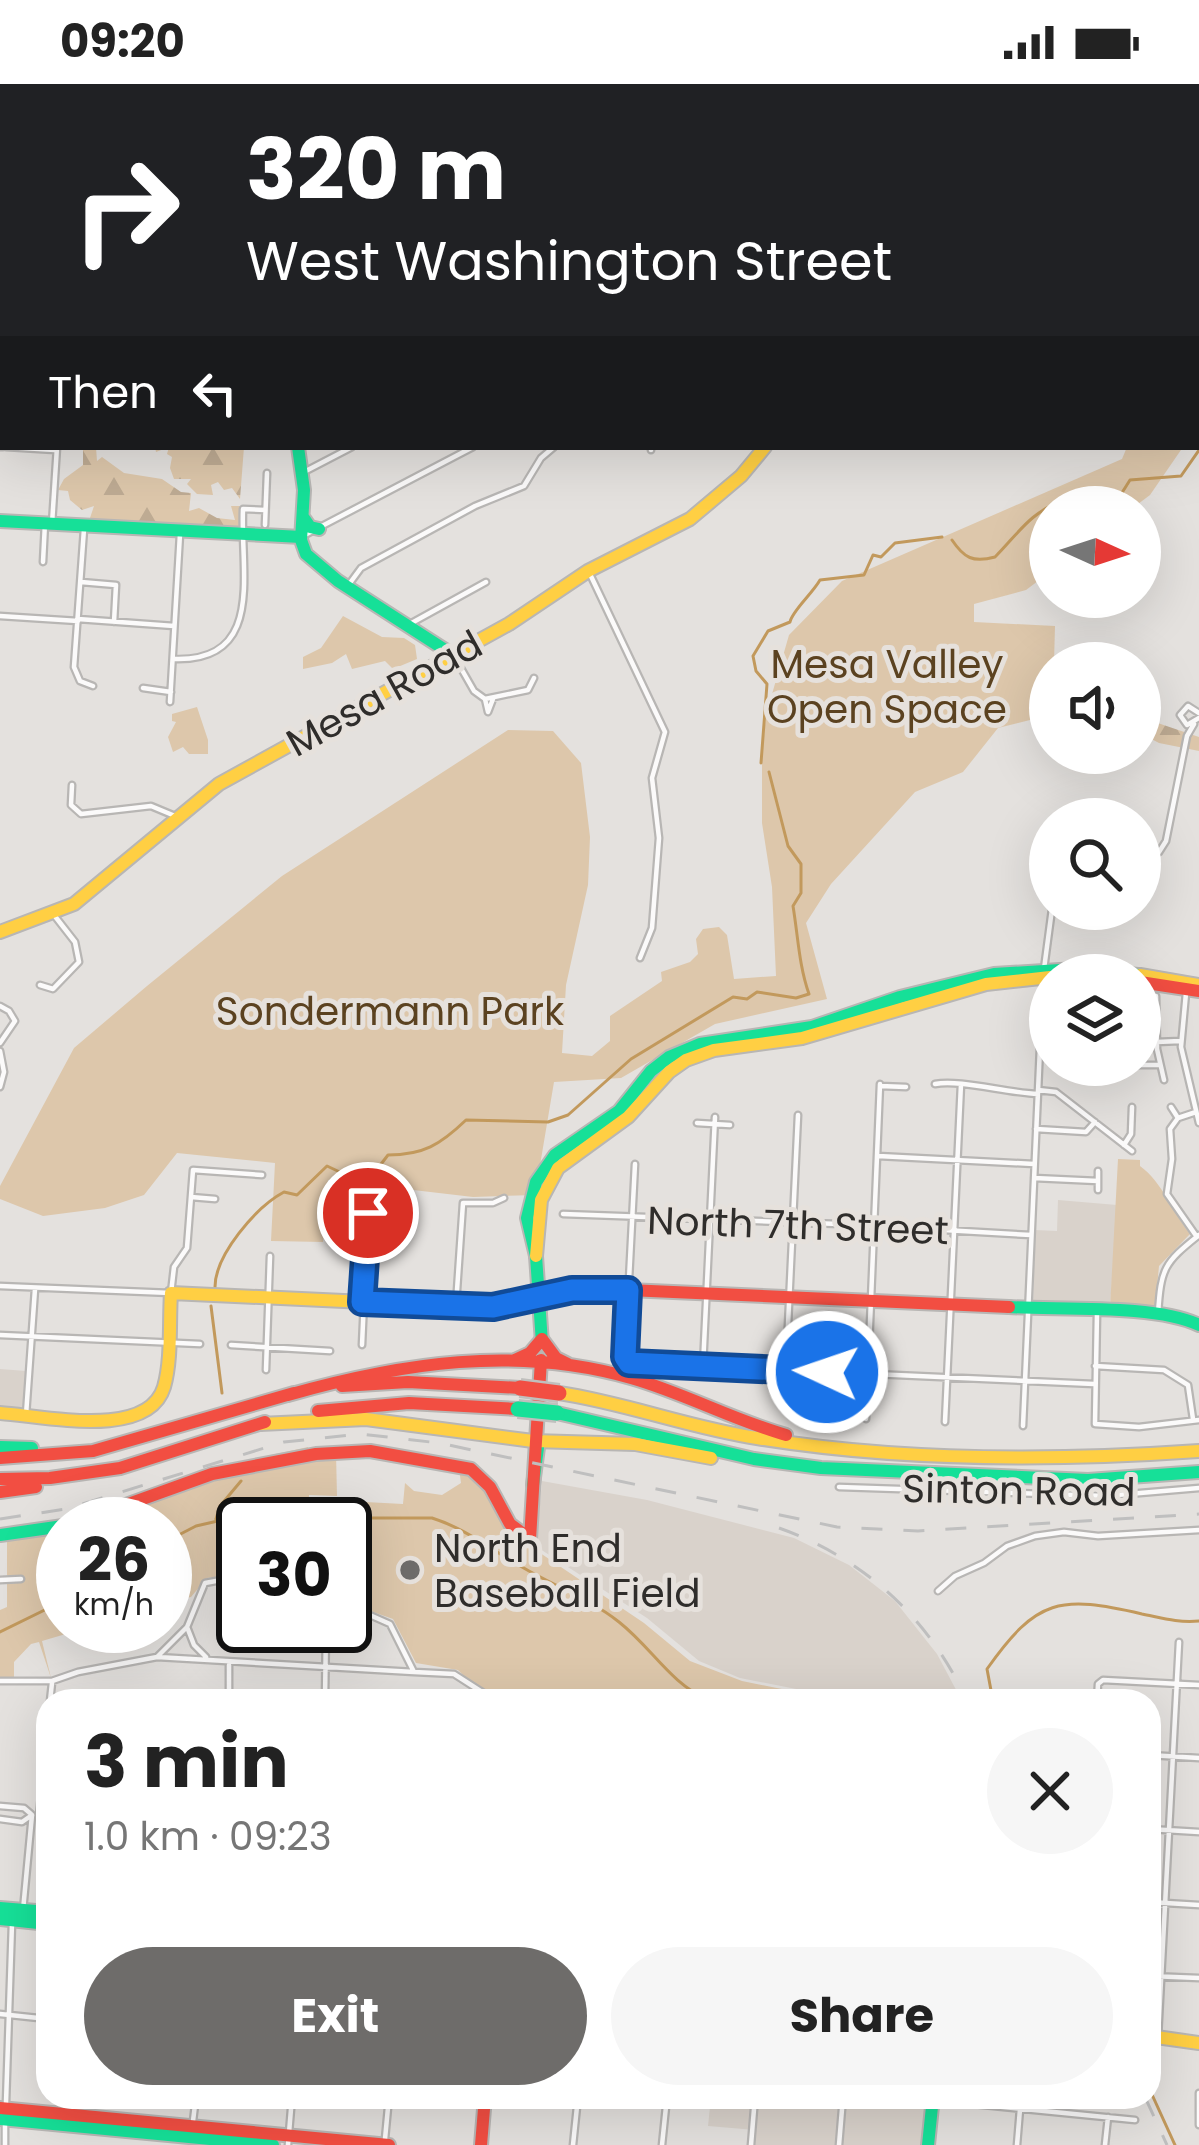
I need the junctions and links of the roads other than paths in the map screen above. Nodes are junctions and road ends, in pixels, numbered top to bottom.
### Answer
1 (57, 450) edge
2 (298, 450) edge
3 (346, 450) edge
4 (466, 450) edge
5 (550, 450) edge
6 (763, 450) edge
7 (267, 473) dead end
8 (302, 473) junction
9 (265, 510) junction
10 (303, 517) junction
11 (0, 521) edge
12 (48, 524) junction
13 (265, 525) dead end
14 (84, 526) junction
15 (319, 529) junction
16 (180, 531) junction
17 (244, 534) junction
18 (301, 537) junction
19 (43, 562) dead end
20 (588, 571) junction
21 (81, 582) junction
22 (486, 582) dead end
23 (347, 587) junction
24 (0, 616) edge
25 (78, 620) junction
26 (114, 622) junction
27 (408, 625) junction
28 (175, 626) junction
29 (453, 655) junction
30 (173, 659) junction
31 (534, 678) dead end
32 (93, 686) dead end
33 (142, 688) dead end
34 (171, 692) junction
35 (170, 702) dead end
36 (1198, 719) edge
37 (1184, 723) junction
38 (1187, 736) junction
39 (72, 785) dead end
40 (177, 817) junction
41 (1161, 849) edge
42 (54, 915) junction
43 (0, 932) edge
44 (640, 958) dead end
45 (1029, 977) edge
46 (1161, 981) edge
47 (40, 985) dead end
48 (1193, 987) edge
49 (0, 1006) edge
50 (1180, 1041) junction
51 (1161, 1042) edge
52 (0, 1047) edge
53 (1161, 1069) edge
54 (1164, 1080) dead end
55 (1199, 1082) edge
56 (935, 1084) dead end
57 (961, 1084) junction
58 (1189, 1084) junction
59 (1038, 1086) edge
60 (0, 1087) edge
61 (906, 1087) dead end
62 (1038, 1092) junction
63 (1132, 1107) dead end
64 (1171, 1107) dead end
65 (1196, 1112) edge
66 (798, 1115) dead end
67 (1178, 1118) junction
68 (715, 1120) junction
69 (1094, 1122) junction
70 (698, 1123) dead end
71 (1199, 1123) edge
72 (730, 1124) dead end
73 (1036, 1130) junction
74 (1124, 1145) junction
75 (1132, 1151) dead end
76 (878, 1156) junction
77 (957, 1160) junction
78 (635, 1164) dead end
79 (1035, 1164) junction
80 (1098, 1171) dead end
81 (262, 1175) dead end
82 (1034, 1178) junction
83 (1098, 1181) junction
84 (1098, 1190) dead end
85 (190, 1197) junction
86 (504, 1198) dead end
87 (215, 1199) dead end
88 (346, 1212) dead end
89 (368, 1213) junction
90 (408, 1214) dead end
91 (563, 1214) dead end
92 (631, 1218) junction
93 (710, 1221) junction
94 (793, 1225) junction
95 (875, 1229) junction
96 (953, 1232) junction
97 (1032, 1235) junction
98 (1198, 1236) edge
99 (270, 1256) dead end
100 (0, 1286) edge
101 (35, 1288) junction
102 (628, 1290) junction
103 (172, 1293) junction
104 (706, 1294) junction
105 (540, 1296) junction
106 (789, 1297) junction
107 (268, 1298) junction
108 (871, 1301) junction
109 (362, 1302) junction
110 (456, 1306) junction
111 (950, 1306) junction
112 (1029, 1309) junction
113 (1097, 1312) junction
114 (1158, 1313) junction
115 (1199, 1324) edge
116 (0, 1335) edge
117 (32, 1336) junction
118 (542, 1339) junction
119 (169, 1342) junction
120 (200, 1344) dead end
121 (231, 1345) dead end
122 (362, 1345) dead end
123 (266, 1346) junction
124 (330, 1351) dead end
125 (513, 1361) junction
126 (541, 1363) junction
127 (703, 1366) junction
128 (1095, 1366) junction
129 (576, 1367) junction
130 (266, 1370) dead end
131 (786, 1370) junction
132 (868, 1375) junction
133 (946, 1378) junction
134 (1025, 1381) junction
135 (1094, 1384) junction
136 (288, 1395) junction
137 (784, 1409) dead end
138 (0, 1413) edge
139 (26, 1415) junction
140 (866, 1418) dead end
141 (1196, 1420) edge
142 (945, 1422) dead end
143 (260, 1424) junction
144 (1023, 1426) dead end
145 (148, 1438) junction
146 (536, 1441) junction
147 (0, 1447) edge
148 (865, 1450) junction
149 (1199, 1451) edge
150 (0, 1458) edge
151 (120, 1468) junction
152 (1199, 1472) edge
153 (0, 1479) edge
154 (839, 1479) junction
155 (1199, 1488) edge
156 (0, 1492) edge
157 (148, 1497) edge
158 (36, 1530) edge
159 (1199, 1530) edge
160 (0, 1535) edge
161 (21, 1579) dead end
162 (0, 1580) edge
163 (216, 1581) edge
164 (938, 1591) dead end
165 (192, 1616) edge
166 (372, 1616) edge
167 (192, 1640) edge
168 (1179, 1642) dead end
169 (162, 1653) edge
170 (326, 1653) edge
171 (158, 1657) junction
172 (208, 1659) junction
173 (229, 1662) junction
174 (326, 1669) junction
175 (414, 1672) junction
176 (0, 1681) edge
177 (52, 1681) junction
178 (1178, 1683) junction
179 (1199, 1684) edge
180 (51, 1689) edge
181 (229, 1689) edge
182 (325, 1689) edge
183 (477, 1689) edge
184 (1099, 1689) edge
185 (1161, 1755) edge
186 (1174, 1756) junction
187 (1199, 1758) edge
188 (0, 1806) edge
189 (36, 1809) edge
190 (35, 1815) junction
191 (0, 1820) edge
192 (1161, 1830) edge
193 (1170, 1830) junction
194 (1199, 1832) edge
195 (1161, 1903) edge
196 (1166, 1903) junction
197 (1199, 1905) edge
198 (12, 1914) edge
199 (1161, 1976) joint
200 (1199, 1978) edge
201 (0, 2014) edge
202 (10, 2015) junction
203 (36, 2018) edge
204 (1161, 2038) edge
205 (1199, 2043) edge
206 (1199, 2092) edge
207 (290, 2109) edge
208 (388, 2109) edge
209 (484, 2109) edge
210 (577, 2109) edge
211 (666, 2109) edge
212 (754, 2109) edge
213 (842, 2109) edge
214 (932, 2109) edge
215 (1020, 2109) joint
216 (3, 2114) edge
217 (1108, 2117) junction
218 (1135, 2120) dead end
219 (1198, 2125) edge
220 (192, 2136) edge
221 (283, 2142) edge
222 (4, 2145) edge
223 (386, 2145) edge
224 (481, 2145) edge
225 (573, 2145) edge
226 (662, 2145) edge
227 (751, 2145) edge
228 (839, 2145) edge
229 (928, 2145) edge
230 (1016, 2145) edge
231 (1105, 2145) edge

1 - 12 street
2 - 8 main road
3 - 8 street
4 - 15 street
5 - 23 street
6 - 20 main road, Mesa Road
7 - 9 street
8 - 10 main road
9 - 13 street
9 - 17 street
10 - 15 main road
10 - 18 main road
11 - 12 main road
12 - 14 main road
12 - 19 street
14 - 16 main road
14 - 21 street
15 - 18 street
16 - 17 main road
16 - 28 street
17 - 18 main road
17 - 30 street
18 - 23 main road
20 - 29 main road, Mesa Road
20 - 44 street
21 - 25 street
21 - 26 street
22 - 27 street
23 - 27 main road
24 - 25 street
25 - 26 street
25 - 32 street
26 - 28 street
27 - 29 main road
28 - 30 street
29 - 31 street
29 - 40 main road, Mesa Road
30 - 34 street
33 - 34 street
34 - 35 street
36 - 37 street
36 - 37 street
36 - 38 street
37 - 38 street
38 - 41 street
39 - 40 street
40 - 42 main road, Mesa Road
42 - 43 main road, Mesa Road
42 - 47 street
45 - 105 main road
46 - 48 main road
48 - 50 street
49 - 52 street
50 - 51 street
50 - 58 street
52 - 60 street
53 - 54 street
55 - 58 street
56 - 57 street
57 - 62 street
57 - 77 street
58 - 65 street
59 - 62 street
61 - 76 street
62 - 69 street
62 - 73 street
63 - 74 street
64 - 67 street
65 - 67 street
65 - 71 street
66 - 94 street
67 - 98 street
68 - 70 street
68 - 72 street
68 - 93 street
69 - 73 street
69 - 74 street
73 - 79 street
74 - 75 street
76 - 77 street
76 - 95 street
77 - 79 street
77 - 96 street
78 - 92 street
79 - 82 street
80 - 83 street
81 - 85 street
82 - 83 street
82 - 97 street
83 - 84 street
85 - 87 street
85 - 103 street
86 - 110 street
88 - 89 street
89 - 90 street
89 - 109 street
91 - 92 street, North 7th Street
92 - 93 street, North 7th Street
92 - 102 street
93 - 94 street, North 7th Street
93 - 104 street
94 - 95 street, North 7th Street
94 - 106 street
95 - 96 street, North 7th Street
95 - 108 street
96 - 97 street, North 7th Street
96 - 111 street
97 - 112 street
98 - 114 street
99 - 107 street
100 - 101 street
101 - 103 street
101 - 117 street
102 - 104 main road
102 - 105 main road
102 - 127 street
103 - 107 main road
103 - 119 main road
104 - 106 main road
104 - 127 street
105 - 110 main road
105 - 118 main road
106 - 108 main road
106 - 131 street
107 - 109 main road
107 - 123 street
108 - 111 main road
108 - 132 street
109 - 110 main road
109 - 122 street
111 - 112 main road
111 - 133 street
112 - 113 main road
112 - 134 street
113 - 114 main road
113 - 128 street
114 - 115 main road
116 - 117 street
117 - 119 street
117 - 139 street
118 - 125 main road
118 - 126 main road
118 - 129 main road
119 - 120 street
119 - 139 main road
121 - 123 street
123 - 124 street
123 - 130 street
125 - 126 main road
125 - 136 main road
126 - 129 main road
126 - 146 main road
127 - 131 street
128 - 135 street
128 - 141 street
129 - 148 main road
131 - 132 street
131 - 137 street
132 - 133 street
132 - 140 street
133 - 134 street
133 - 142 street
134 - 135 street
134 - 144 street
135 - 141 street
136 - 145 main road
136 - 148 main road, bridge
138 - 139 main road
143 - 146 main road
143 - 151 main road
143 - 154 main road, bridge
145 - 147 main road
145 - 150 main road
146 - 154 main road
146 - 157 main road
148 - 149 main road
151 - 153 main road
151 - 156 main road
152 - 154 main road
154 - 155 street, Sinton Road
158 - 160 main road
159 - 164 street
161 - 162 street
163 - 165 street
166 - 175 street
167 - 172 street
168 - 178 street
169 - 171 street
170 - 174 street
171 - 172 street
171 - 177 street
172 - 173 street
173 - 174 street
173 - 181 street
174 - 175 street
174 - 182 street
175 - 183 street
176 - 177 street
177 - 180 street
178 - 179 street
178 - 184 street
178 - 186 street
185 - 186 street
186 - 187 street
186 - 193 street
188 - 190 street
189 - 190 street
190 - 191 street
190 - 198 street
192 - 193 street
193 - 194 street
193 - 196 street
195 - 196 street
196 - 197 street
196 - 199 street
198 - 202 street
199 - 200 street
201 - 202 street
202 - 203 street
202 - 216 street
204 - 205 main road
206 - 219 street
207 - 221 street
208 - 223 street
209 - 224 main road
210 - 225 street
211 - 226 street
212 - 227 street
213 - 228 street
214 - 229 main road
215 - 217 street
215 - 230 street
216 - 220 main road
216 - 222 street
217 - 218 street
217 - 231 street
220 - 221 main road
221 - 223 main road

